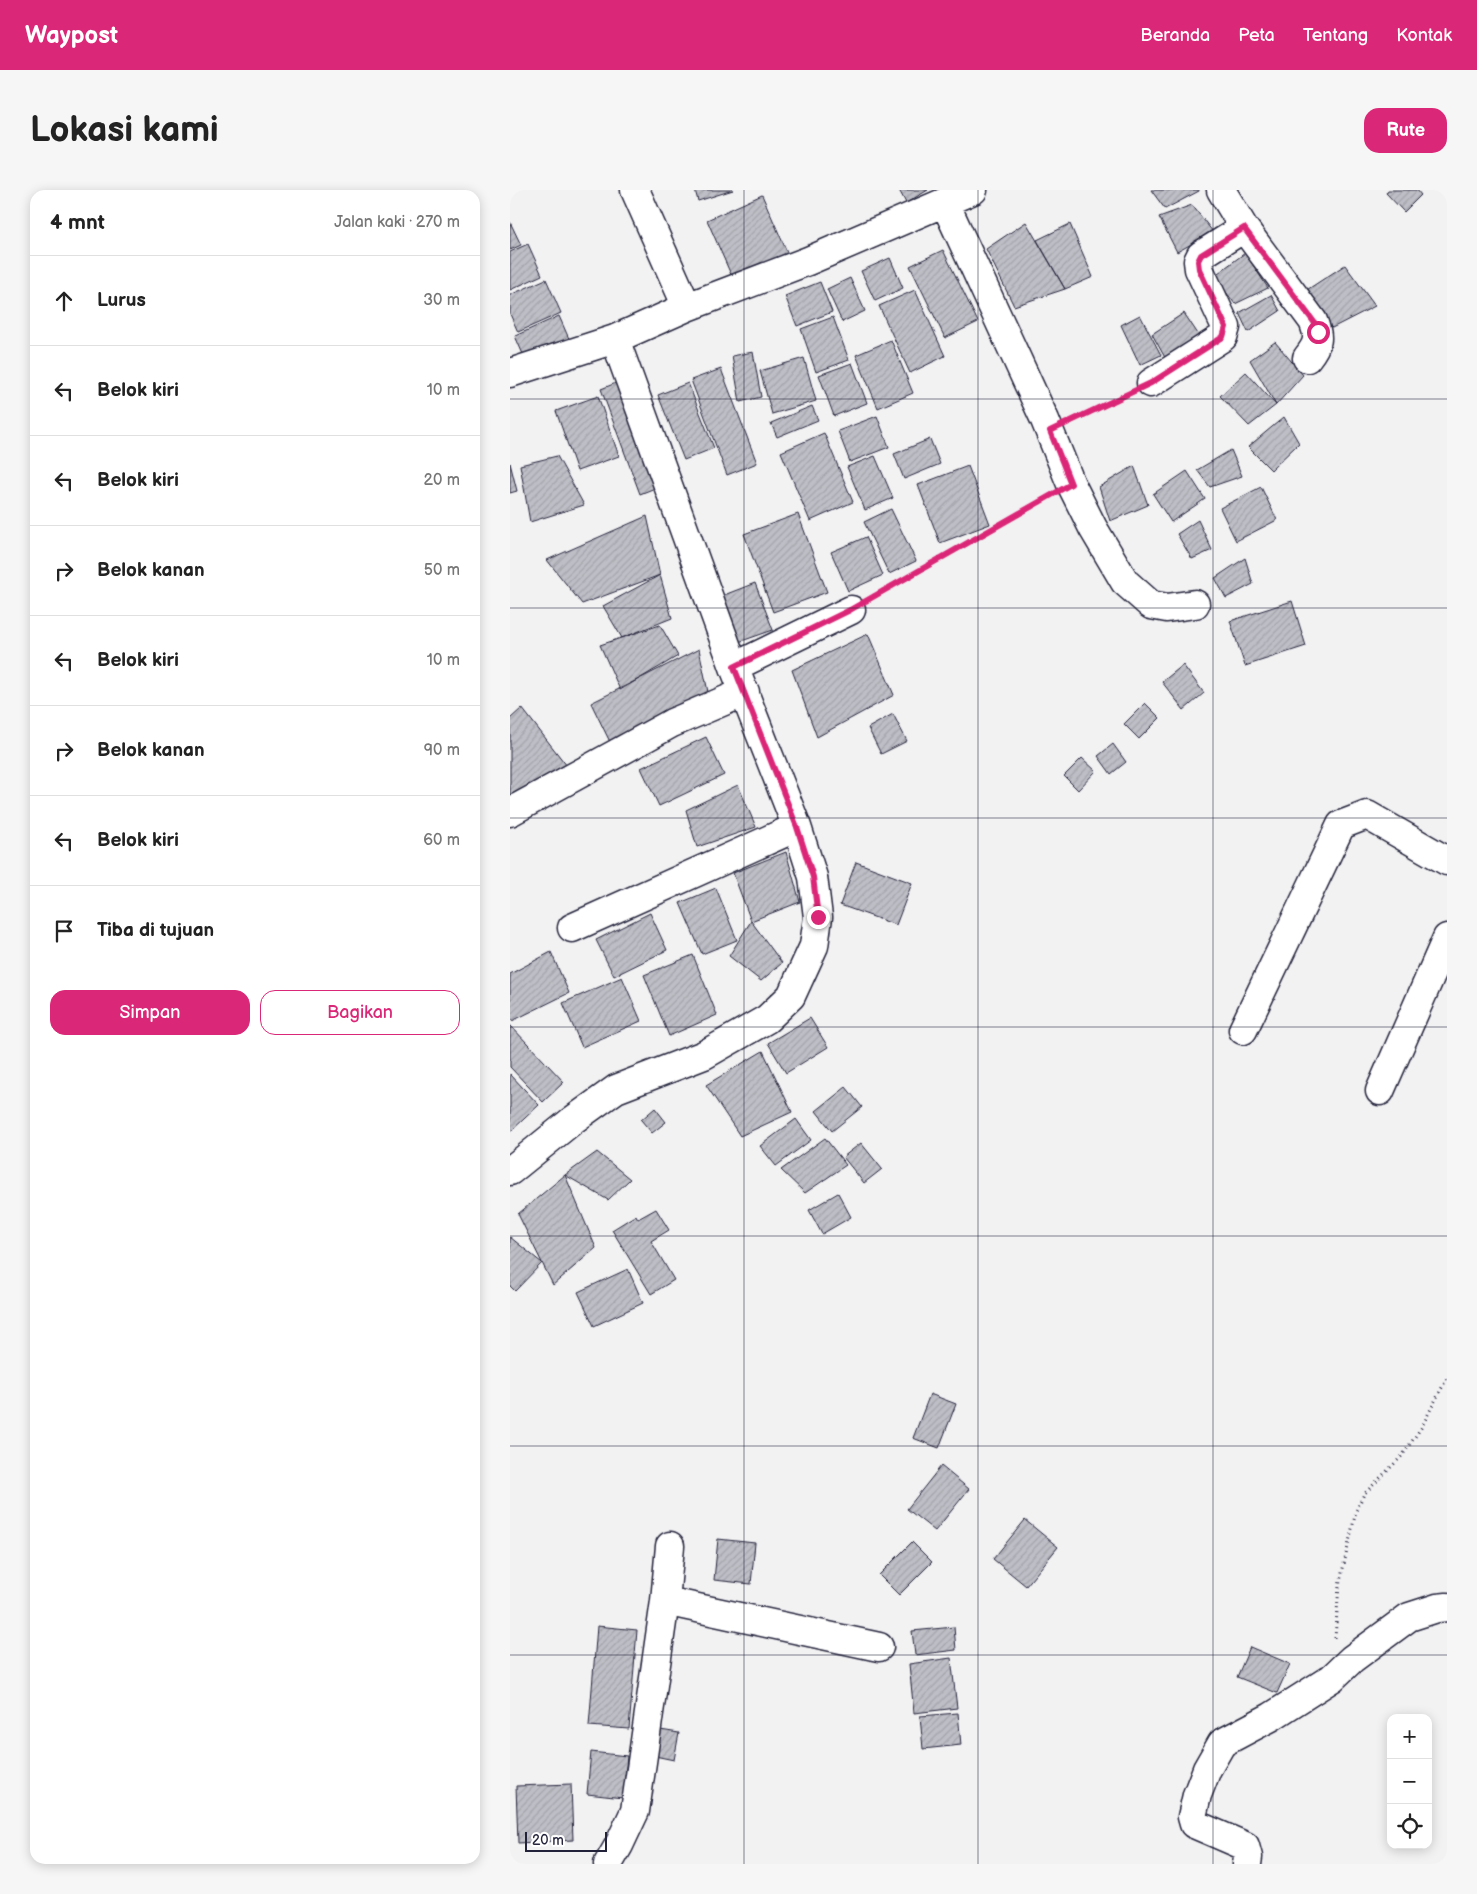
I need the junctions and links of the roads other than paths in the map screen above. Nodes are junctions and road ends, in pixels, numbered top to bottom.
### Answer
1 (635, 190) edge
2 (973, 190) edge
3 (1221, 190) edge
4 (946, 203) junction
5 (1244, 228) junction
6 (687, 307) junction
7 (615, 339) junction
8 (1307, 358) dead end
9 (510, 373) edge
10 (1151, 383) road end
11 (1195, 604) dead end
12 (850, 610) road end
13 (734, 667) junction
14 (745, 692) junction
15 (510, 812) edge
16 (797, 827) junction
17 (1447, 861) edge
18 (572, 928) dead end
19 (1447, 938) edge
20 (1244, 1030) dead end
21 (1380, 1091) dead end
22 (510, 1171) edge
23 (670, 1546) dead end
24 (665, 1601) junction
25 (1447, 1606) edge
26 (879, 1647) dead end
27 (608, 1864) edge
28 (1247, 1864) edge

1 - 6 street
2 - 4 street
3 - 5 street
4 - 6 street
4 - 11 street
5 - 8 street
5 - 10 street
6 - 7 street
7 - 9 street
7 - 13 street
12 - 13 street
13 - 14 street
14 - 15 street
14 - 16 street
16 - 18 street
16 - 22 street
17 - 20 street
19 - 21 street
23 - 24 street
24 - 26 street
24 - 27 street
25 - 28 street

